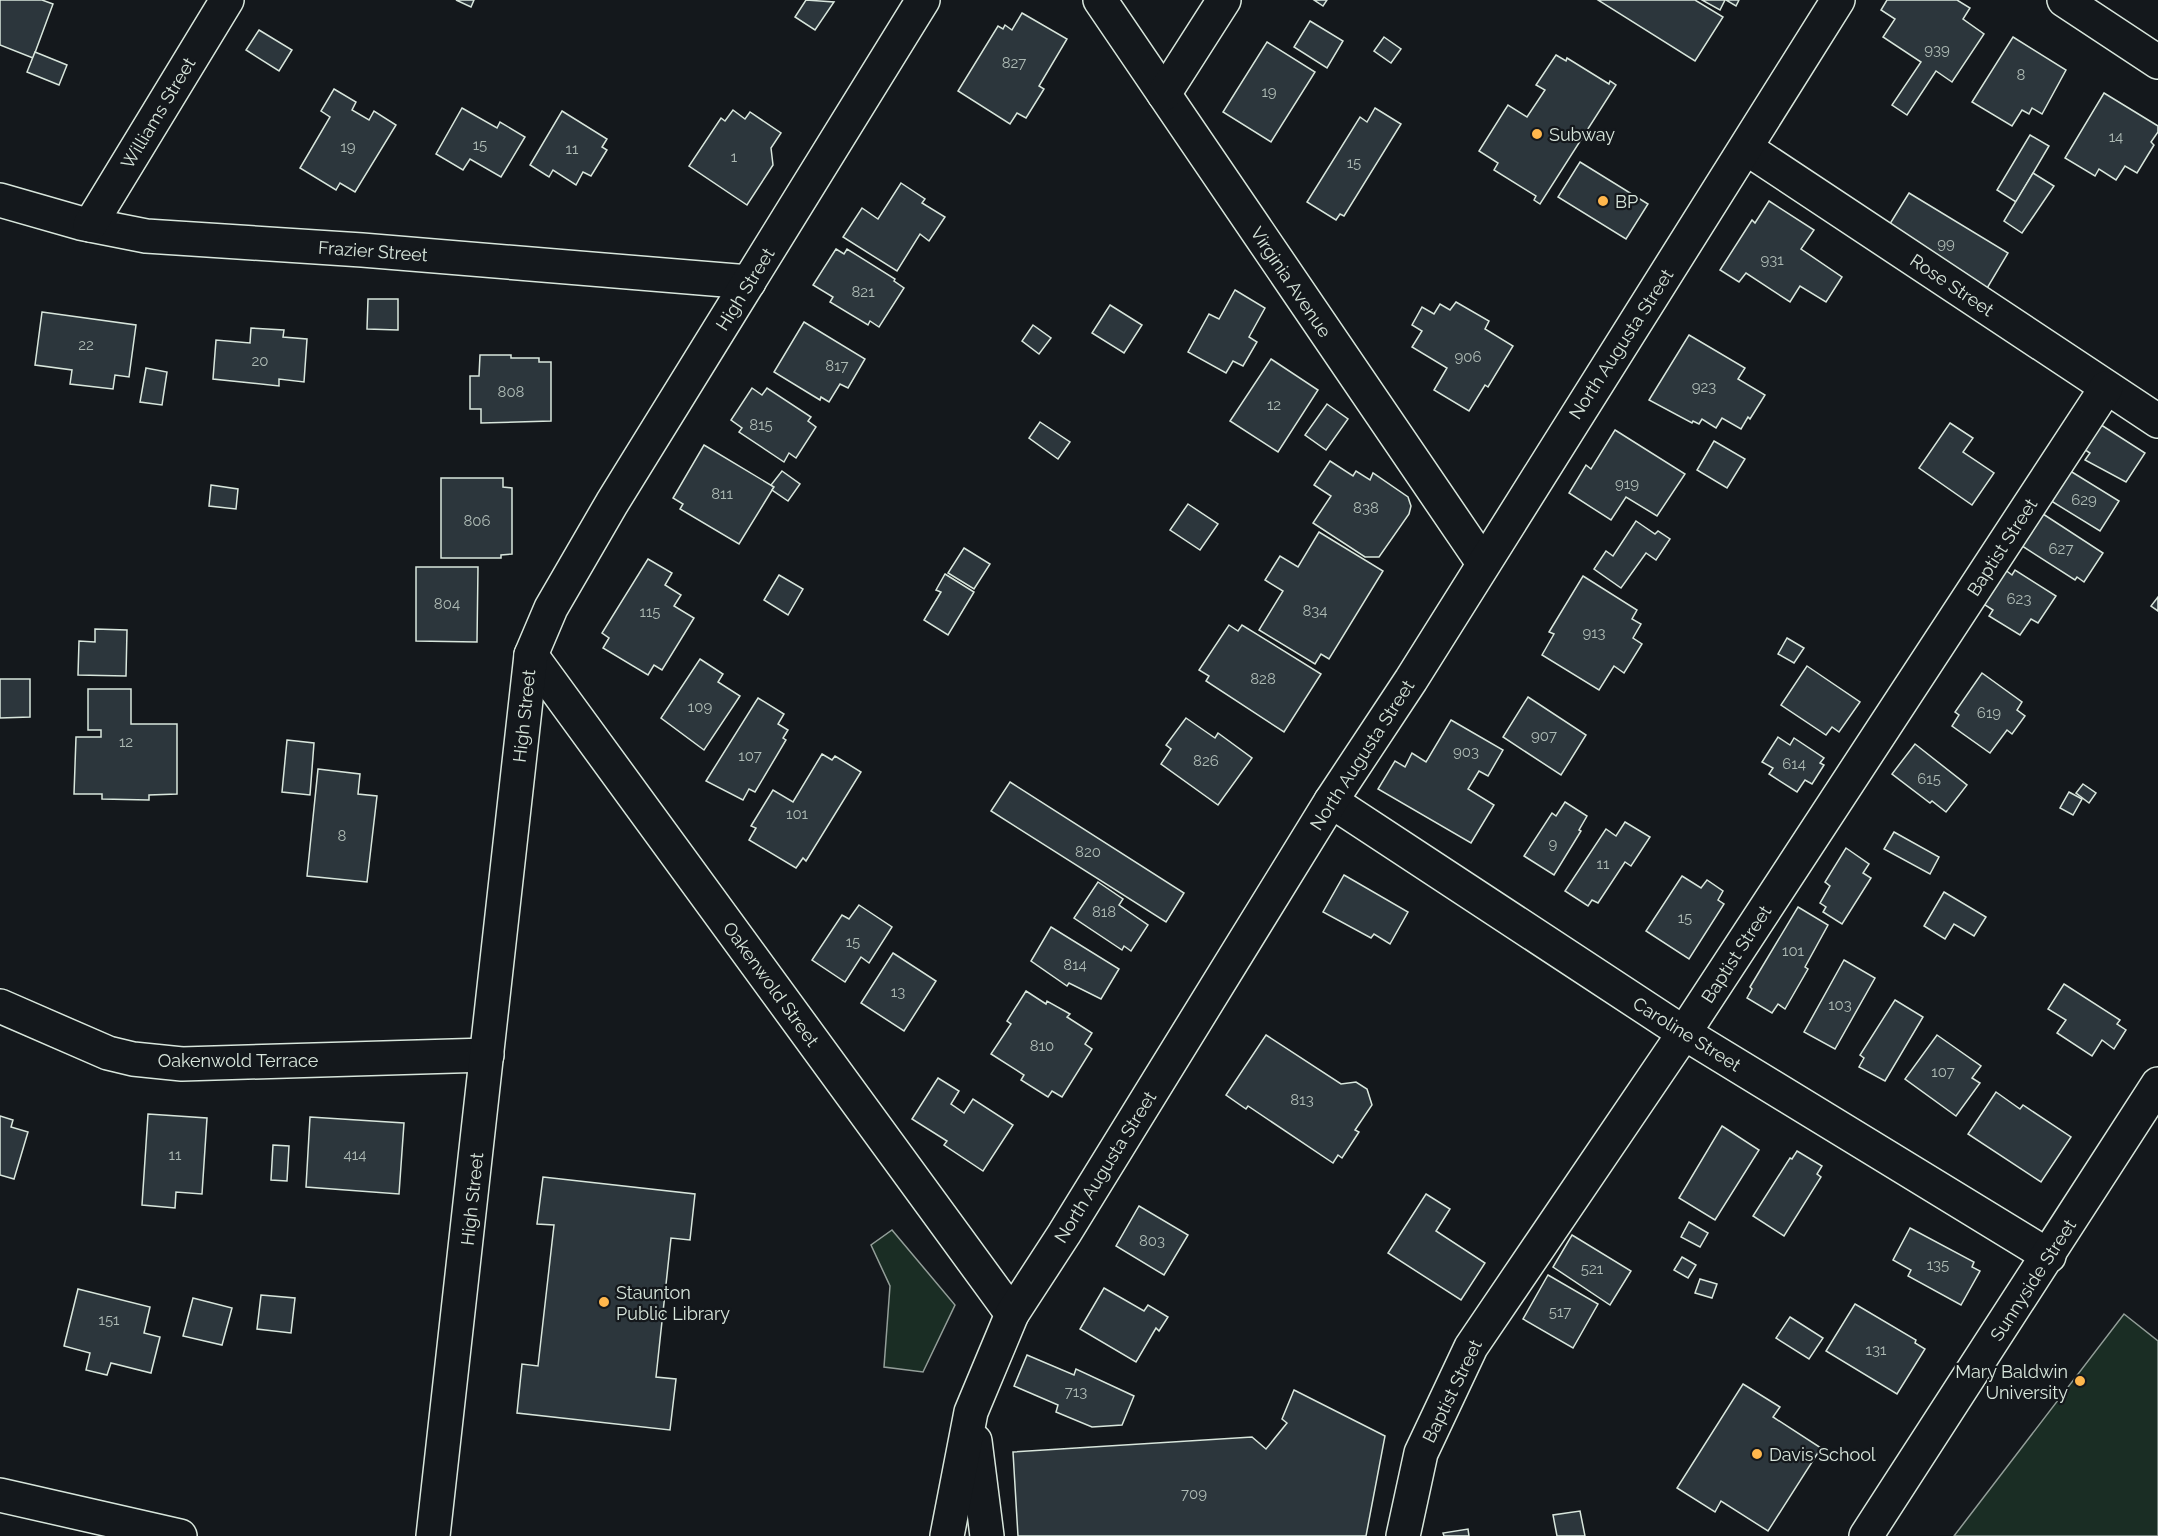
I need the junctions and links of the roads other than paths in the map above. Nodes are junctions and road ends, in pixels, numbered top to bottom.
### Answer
1 (227, 0) edge
2 (923, 0) edge
3 (1100, 0) edge
4 (1224, 0) edge
5 (1838, 0) edge
6 (2064, 0) edge
7 (2158, 62) edge
8 (1164, 94) junction
9 (1746, 148) junction
10 (0, 200) edge
11 (90, 225) junction
12 (749, 282) junction
13 (2106, 388) junction
14 (2158, 420) edge
15 (1483, 562) junction
16 (531, 655) junction
17 (1331, 801) junction
18 (0, 1006) edge
19 (1684, 1033) junction
20 (487, 1056) junction
21 (2158, 1084) edge
22 (2049, 1256) junction
23 (1012, 1314) junction
24 (971, 1412) junction
25 (0, 1495) edge
26 (180, 1536) edge
27 (433, 1536) edge
28 (947, 1536) edge
29 (987, 1536) edge
30 (1402, 1536) edge
31 (1866, 1536) edge

1 - 11 street, Williams Street
2 - 12 street, High Street
3 - 8 street, Virginia Avenue
4 - 8 street
5 - 9 street, North Augusta Street
6 - 7 street
8 - 15 street, Virginia Avenue
9 - 13 street, Rose Street
9 - 15 street, North Augusta Street
10 - 11 street, Frazier Street
11 - 12 street, Frazier Street
12 - 16 street, High Street
13 - 14 street, Rose Street
13 - 19 street, Baptist Street
15 - 17 street, North Augusta Street
16 - 20 street, High Street
16 - 23 street, Oakenwold Street
17 - 19 street, Caroline Street
17 - 23 street, North Augusta Street
18 - 20 street, Oakenwold Terrace
19 - 22 street, Caroline Street
19 - 30 street, Baptist Street
20 - 27 street, High Street
21 - 22 street, Sunnyside Street
22 - 31 street, Sunnyside Street
23 - 24 street, North Augusta Street
24 - 28 street, North Augusta Street
24 - 29 street
25 - 26 street

